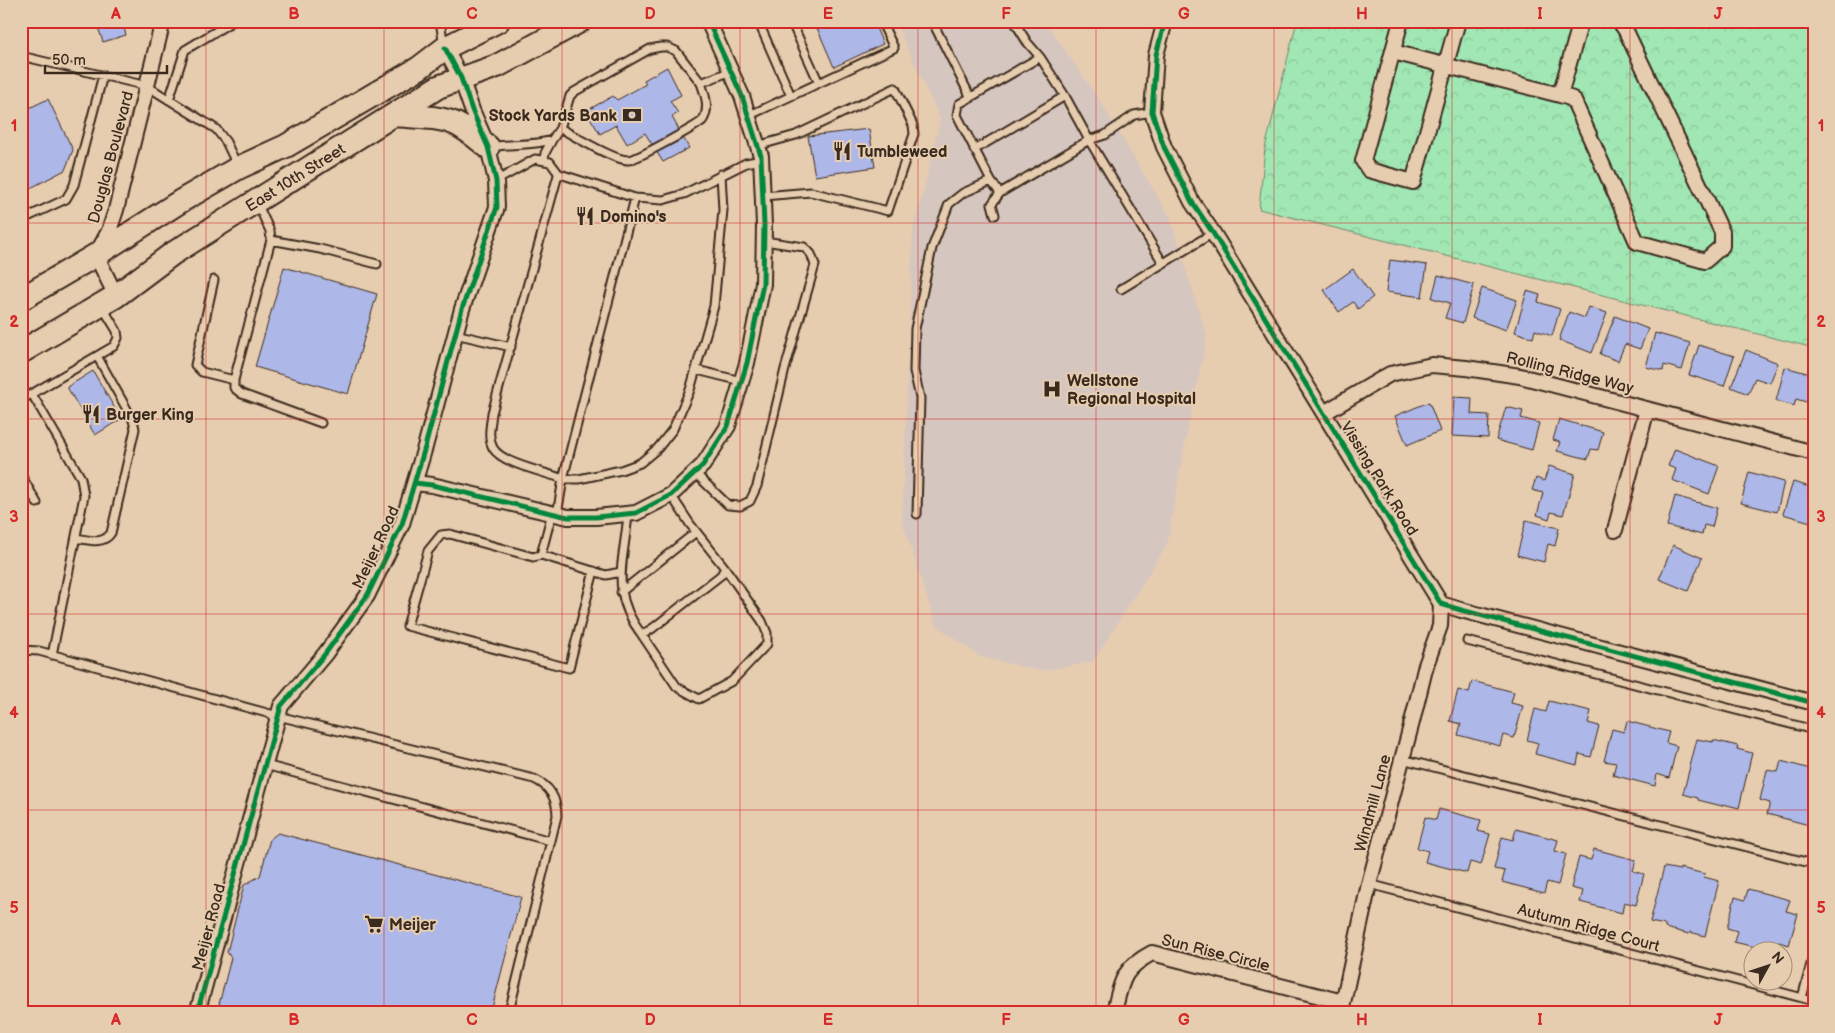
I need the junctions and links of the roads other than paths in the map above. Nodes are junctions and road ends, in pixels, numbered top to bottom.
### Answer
1 (162, 21) edge
2 (233, 21) edge
3 (440, 21) edge
4 (498, 21) edge
5 (580, 21) edge
6 (708, 21) edge
7 (758, 21) edge
8 (791, 21) edge
9 (881, 21) edge
10 (932, 21) edge
11 (1014, 21) edge
12 (1165, 21) edge
13 (1401, 21) edge
14 (1458, 21) edge
15 (1581, 21) edge
16 (1619, 21) edge
17 (445, 48) junction
18 (1393, 52) junction
19 (21, 56) edge
20 (1040, 57) junction
21 (1446, 65) junction
22 (731, 71) junction
23 (103, 75) junction
24 (461, 78) junction
25 (701, 83) junction
26 (819, 83) junction
27 (147, 86) junction
28 (1560, 95) junction
29 (791, 96) junction
30 (1065, 96) junction
31 (971, 98) junction
32 (169, 100) junction
33 (1152, 112) junction
34 (394, 115) junction
35 (748, 116) junction
36 (560, 128) junction
37 (552, 140) junction
38 (1089, 140) junction
39 (488, 147) junction
40 (974, 150) junction
41 (759, 153) junction
42 (544, 160) junction
43 (238, 168) junction
44 (559, 174) junction
45 (721, 174) junction
46 (496, 181) junction
47 (991, 182) junction
48 (1000, 193) junction
49 (763, 196) junction
50 (636, 198) junction
51 (256, 200) junction
52 (995, 215) dead end
53 (21, 220) edge
54 (1213, 233) junction
55 (271, 240) junction
56 (764, 241) junction
57 (96, 255) junction
58 (1163, 262) junction
59 (377, 264) dead end
60 (214, 280) dead end
61 (1121, 289) dead end
62 (22, 297) edge
63 (109, 300) junction
64 (455, 334) junction
65 (511, 347) junction
66 (21, 352) edge
67 (97, 356) junction
68 (696, 370) junction
69 (234, 380) junction
70 (741, 381) junction
71 (32, 394) junction
72 (21, 400) edge
73 (1647, 409) junction
74 (1324, 413) junction
75 (321, 423) dead end
76 (1814, 452) edge
77 (694, 473) junction
78 (21, 475) edge
79 (563, 478) junction
80 (414, 483) junction
81 (671, 495) junction
82 (36, 503) dead end
83 (555, 514) junction
84 (628, 514) junction
85 (917, 514) dead end
86 (1615, 530) dead end
87 (696, 532) junction
88 (76, 538) junction
89 (541, 555) junction
90 (725, 568) junction
91 (594, 571) junction
92 (621, 572) junction
93 (621, 592) junction
94 (1441, 604) junction
95 (642, 635) junction
96 (1467, 641) dead end
97 (21, 650) edge
98 (52, 654) junction
99 (1814, 703) edge
100 (278, 716) junction
101 (1814, 730) edge
102 (1402, 759) junction
103 (265, 764) junction
104 (551, 841) junction
105 (1814, 864) edge
106 (1370, 884) junction
107 (1814, 953) edge
108 (1802, 998) junction
109 (1814, 1001) edge
110 (1342, 1007) edge
111 (198, 1011) edge
112 (509, 1012) edge
113 (1114, 1012) edge

1 - 27 street, Douglas Boulevard
2 - 32 lane
3 - 17 lane
4 - 17 main road, East 10th Street
5 - 24 main road, East 10th Street
6 - 22 street
7 - 29 lane
8 - 26 lane
9 - 26 lane
10 - 31 lane
11 - 20 lane
12 - 33 street, Vissing Park Road
13 - 18 street
14 - 21 street
15 - 28 street
16 - 28 street
17 - 24 street, Meijer Road
17 - 43 main road, East 10th Street
18 - 21 street
18 - 21 street
19 - 23 lane
20 - 30 lane
20 - 31 lane
21 - 28 street
22 - 25 lane
22 - 35 street
23 - 27 lane
23 - 53 lane
24 - 34 main road, East 10th Street
24 - 39 street, Meijer Road
25 - 36 lane
25 - 36 lane
26 - 29 lane
27 - 32 lane
27 - 57 street, Douglas Boulevard
29 - 35 lane
30 - 38 lane
30 - 40 lane
31 - 40 lane
32 - 43 lane
33 - 38 lane
33 - 54 street, Vissing Park Road
34 - 39 main road
34 - 51 main road, East 10th Street
35 - 41 street
36 - 37 lane
37 - 39 lane
37 - 42 lane
38 - 48 lane
38 - 58 lane
39 - 46 street, Meijer Road
40 - 47 lane
41 - 45 lane
41 - 49 street
41 - 49 lane
42 - 44 lane
42 - 46 lane
43 - 57 main road, East 10th Street
44 - 50 lane
44 - 65 lane
45 - 50 lane
45 - 68 lane
46 - 64 street, Meijer Road
47 - 48 lane
47 - 85 lane
48 - 52 lane
49 - 56 street
50 - 79 lane
51 - 55 lane
51 - 63 main road, East 10th Street
54 - 58 lane
54 - 74 street, Vissing Park Road
55 - 59 lane
55 - 69 lane
56 - 70 street
56 - 77 lane
57 - 62 main road, East 10th Street
57 - 63 street
58 - 61 lane
60 - 69 lane
63 - 66 main road, East 10th Street
63 - 67 lane
64 - 65 lane
64 - 80 street, Meijer Road
65 - 79 lane
67 - 71 lane
67 - 88 lane
68 - 70 lane
68 - 79 lane
69 - 75 lane
70 - 77 street
71 - 72 lane
71 - 88 lane
73 - 74 street, Rolling Ridge Way
73 - 76 street, Rolling Ridge Way
73 - 86 street
74 - 94 street, Vissing Park Road
77 - 81 street
78 - 82 lane
79 - 83 lane
80 - 83 street
80 - 100 street, Meijer Road
81 - 84 street
81 - 87 lane
83 - 84 street
83 - 89 lane
84 - 92 lane
87 - 90 lane
87 - 93 lane
88 - 98 lane
89 - 91 lane
89 - 91 lane
90 - 95 lane
90 - 95 lane
91 - 92 lane
92 - 93 lane
93 - 95 lane
94 - 99 street
94 - 102 street, Windmill Lane
96 - 101 lane
97 - 98 lane
98 - 100 lane
100 - 103 street, Meijer Road
100 - 104 lane
102 - 105 lane
102 - 106 street, Windmill Lane
103 - 104 lane
103 - 111 street, Meijer Road
104 - 112 lane
106 - 108 lane, Autumn Ridge Court
106 - 110 street, Windmill Lane
107 - 108 lane
108 - 109 lane, Autumn Ridge Court
110 - 113 street, Sun Rise Circle

